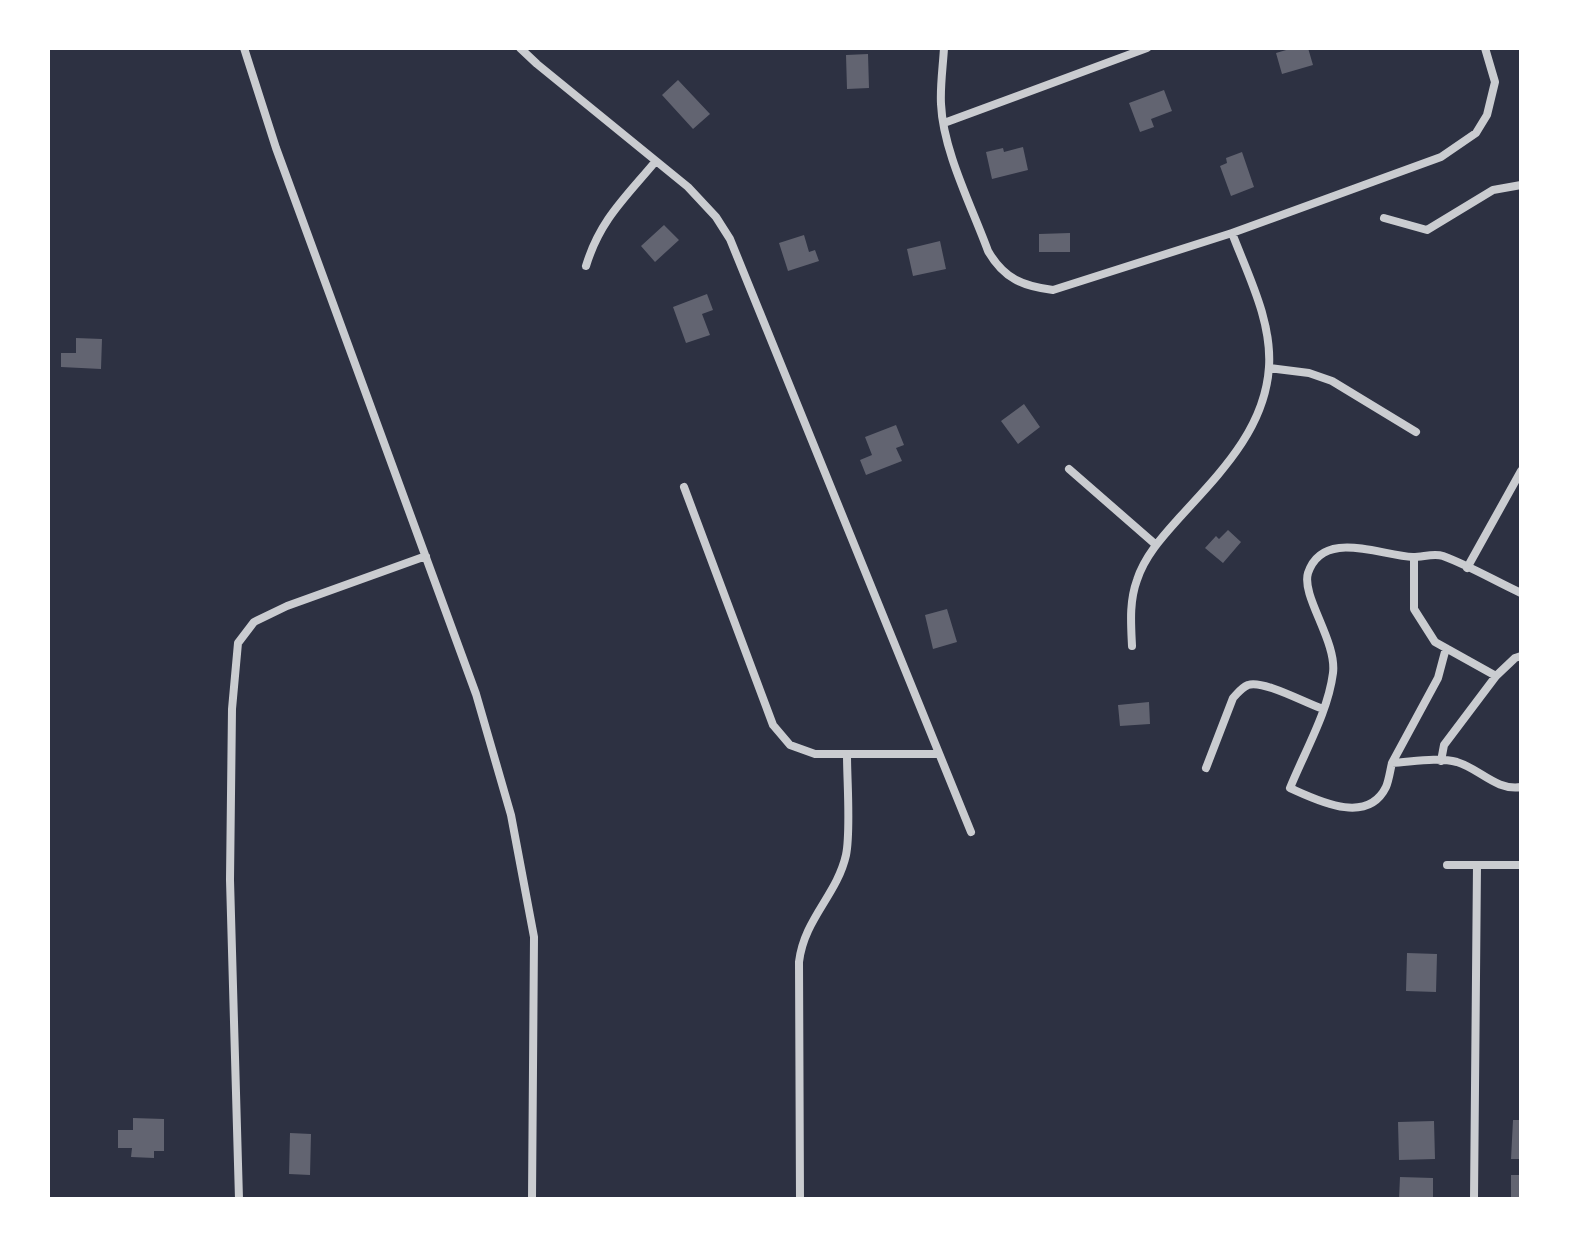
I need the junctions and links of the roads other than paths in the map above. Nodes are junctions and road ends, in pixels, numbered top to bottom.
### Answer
1 (244, 48) edge
2 (520, 48) edge
3 (944, 48) edge
4 (1147, 48) edge
5 (1485, 48) edge
6 (944, 123) junction
7 (655, 162) junction
8 (1521, 185) edge
9 (1384, 218) dead end
10 (1232, 233) junction
11 (586, 266) dead end
12 (1269, 368) junction
13 (1416, 432) dead end
14 (1069, 469) dead end
15 (1521, 471) edge
16 (684, 487) dead end
17 (1155, 544) junction
18 (426, 556) junction
19 (1414, 557) junction
20 (1467, 568) junction
21 (1521, 593) edge
22 (1132, 646) dead end
23 (1446, 648) junction
24 (1521, 656) edge
25 (1496, 676) junction
26 (1323, 709) junction
27 (939, 754) junction
28 (847, 755) junction
29 (1441, 761) junction
30 (1392, 763) junction
31 (1206, 768) dead end
32 (1521, 787) edge
33 (971, 832) dead end
34 (1447, 865) dead end
35 (1477, 865) junction
36 (1521, 865) edge
37 (239, 1199) edge
38 (532, 1199) edge
39 (800, 1199) edge
40 (1474, 1199) edge

1 - 18 street
2 - 7 street
3 - 6 street
4 - 6 street
5 - 10 street
6 - 10 street
7 - 11 street
7 - 27 street
8 - 9 street
10 - 12 street
12 - 13 street
12 - 17 street
14 - 17 street
15 - 20 street
16 - 28 street
17 - 22 street
18 - 37 street
18 - 38 street
19 - 20 street
19 - 23 street
19 - 26 street
20 - 21 street
23 - 25 street
23 - 30 street
24 - 25 street
25 - 29 street
26 - 30 street
26 - 31 street
27 - 28 street
27 - 33 street
28 - 39 street
29 - 30 street
29 - 32 street
34 - 35 street
35 - 36 street
35 - 40 street

